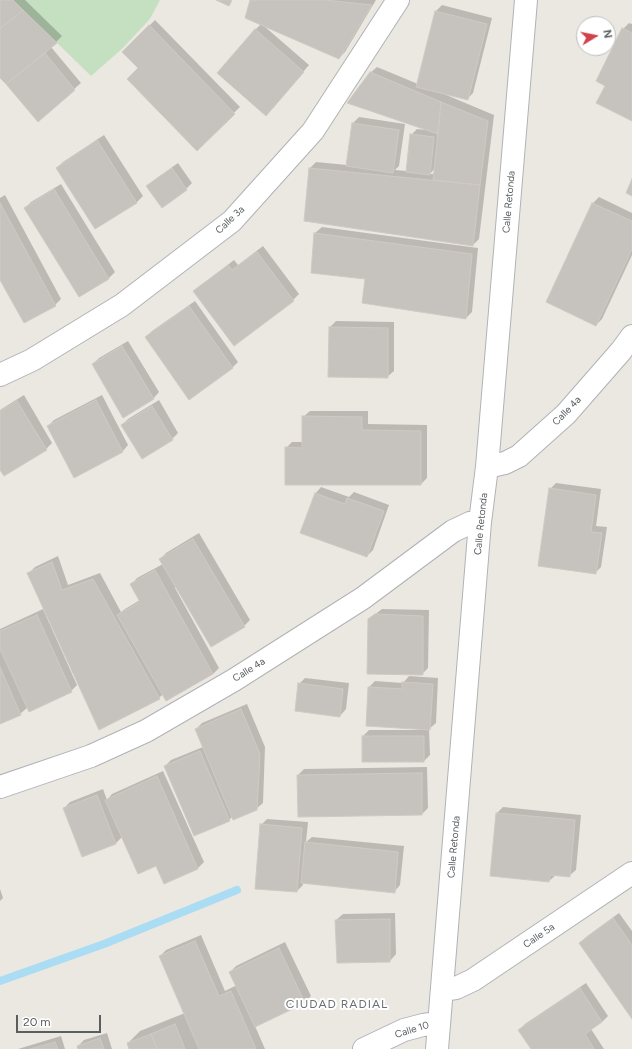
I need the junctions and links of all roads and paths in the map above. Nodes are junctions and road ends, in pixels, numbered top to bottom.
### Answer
1 (398, 0) edge
2 (526, 0) edge
3 (632, 336) edge
4 (0, 375) edge
5 (487, 467) junction
6 (480, 522) junction
7 (0, 787) edge
8 (632, 873) edge
9 (442, 990) junction
10 (438, 1023) junction
11 (364, 1049) edge
12 (437, 1049) edge

1 - 4 street, Calle 3a
2 - 5 street, Calle Retonda
3 - 5 street, Calle 4a
5 - 6 street, Calle Retonda
6 - 7 street, Calle 4a
6 - 9 street, Calle Retonda
8 - 9 street, Calle 5a
9 - 10 street, Calle Retonda
10 - 11 street, Calle 10
10 - 12 street, Calle Retonda

